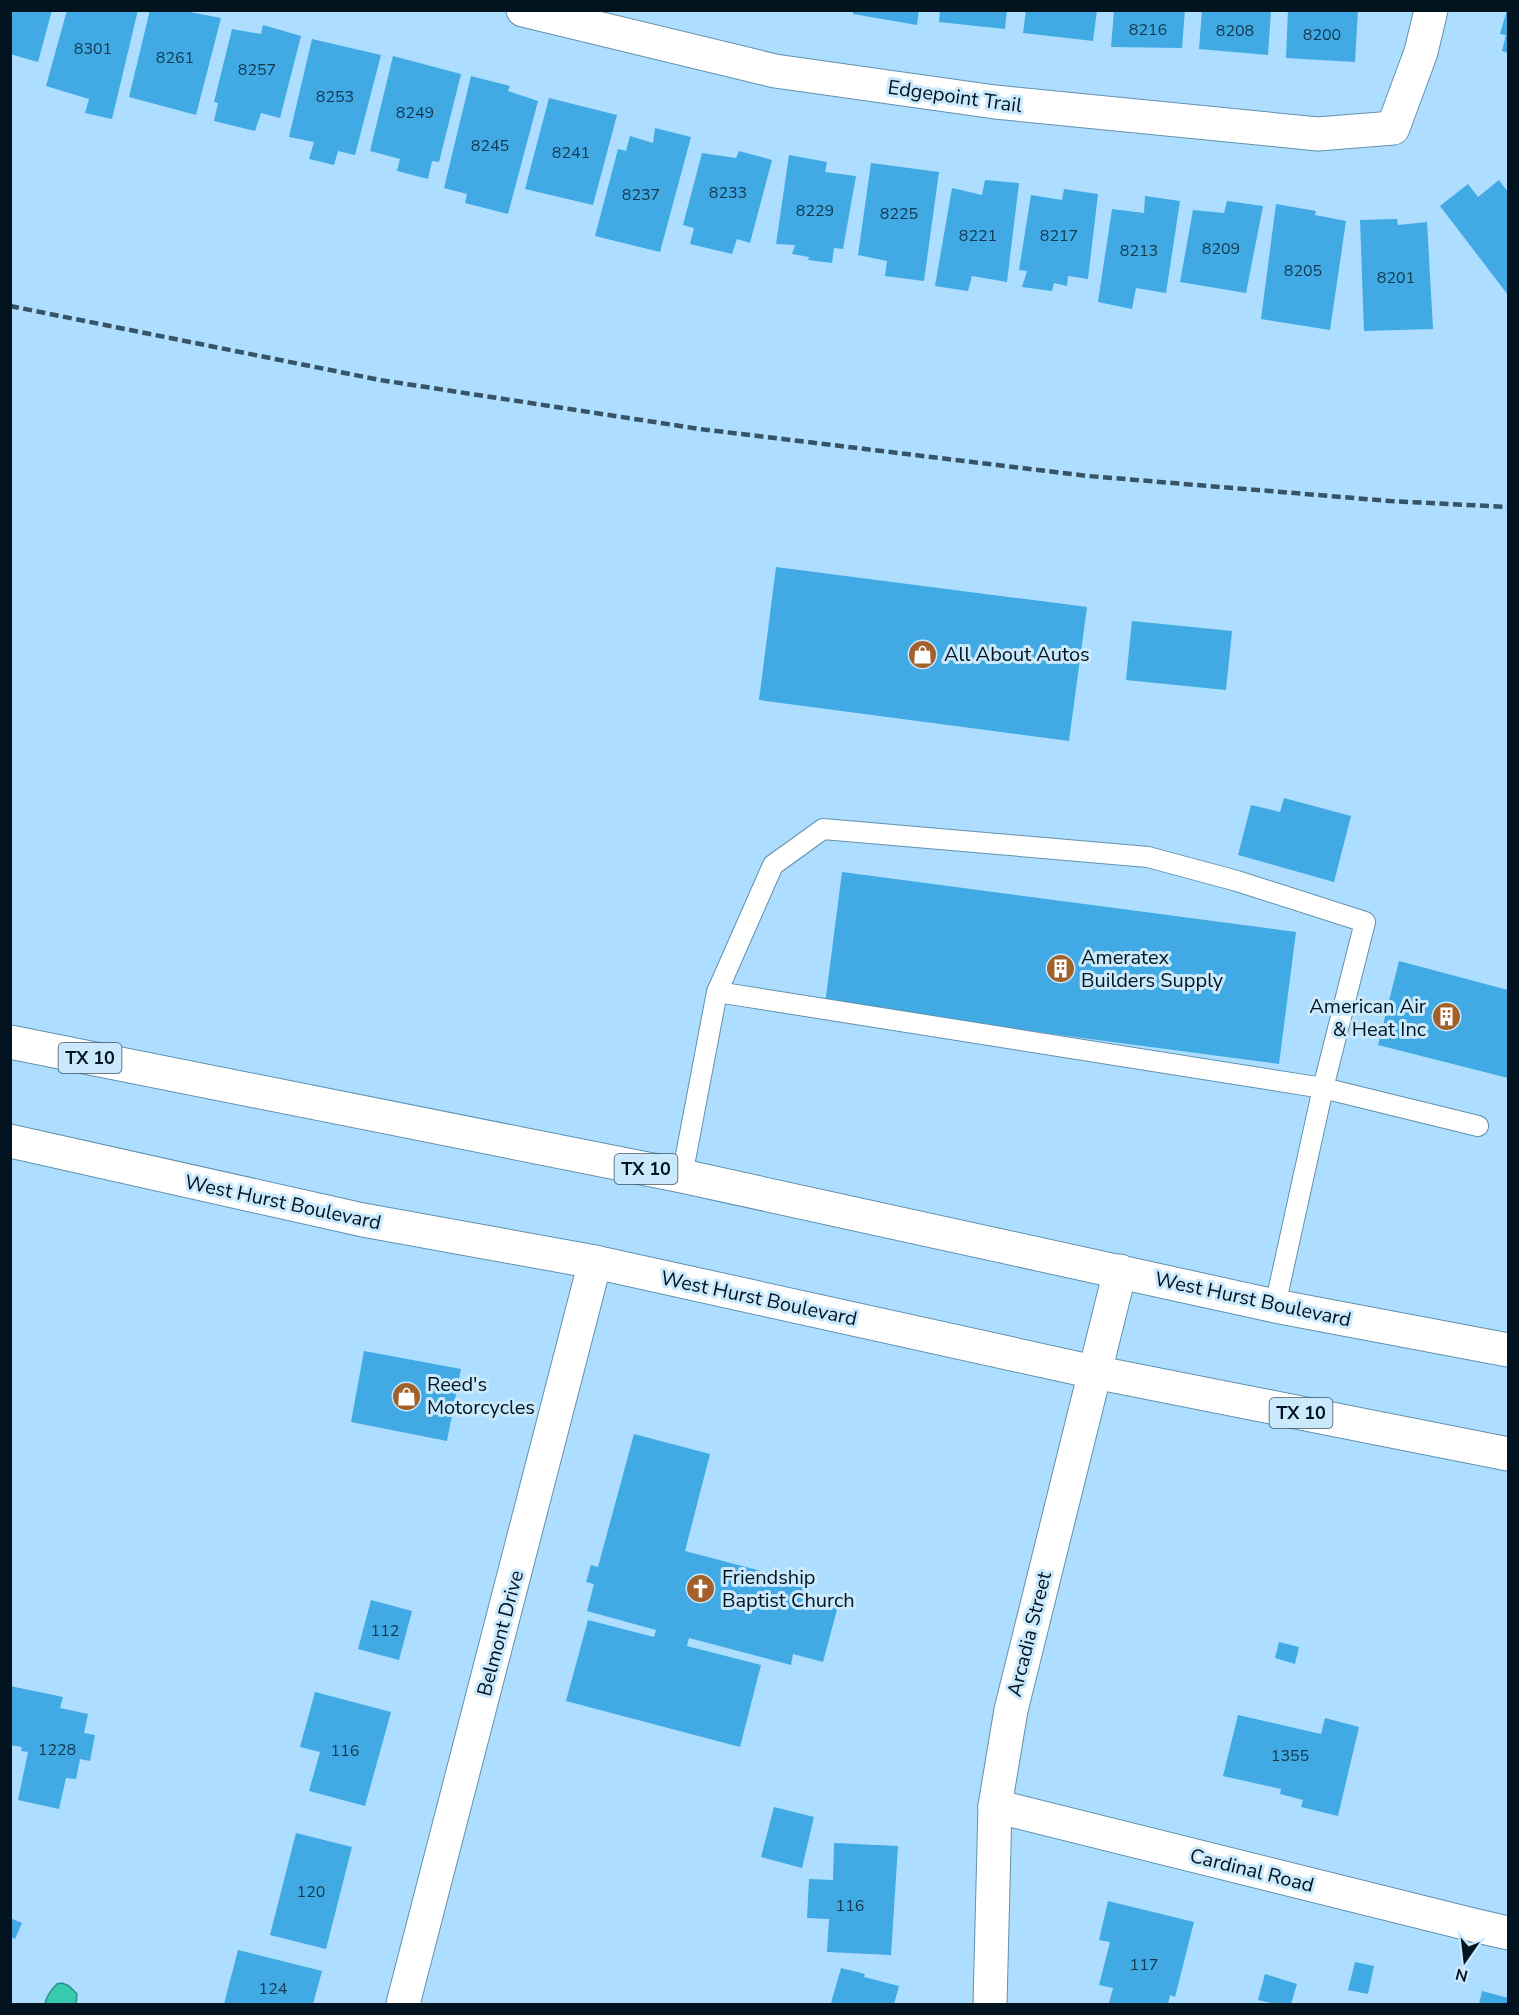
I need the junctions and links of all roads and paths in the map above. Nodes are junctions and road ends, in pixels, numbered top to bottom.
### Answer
1 (523, 10) edge
2 (1431, 10) edge
3 (608, 21) edge
4 (717, 992) junction
5 (10, 1042) edge
6 (1323, 1088) junction
7 (1478, 1126) dead end
8 (10, 1141) edge
9 (682, 1176) junction
10 (595, 1262) junction
11 (1120, 1271) junction
12 (1275, 1306) junction
13 (1509, 1350) edge
14 (1094, 1372) junction
15 (1509, 1454) edge
16 (995, 1806) junction
17 (1509, 1933) edge
18 (403, 2004) edge
19 (990, 2004) edge

1 - 3 main road, Edgepoint Trail
2 - 3 main road, Edgepoint Trail
4 - 6 lane
4 - 6 lane
4 - 9 lane
5 - 9 main road, West Hurst Boulevard / TX 10
6 - 7 lane
6 - 12 lane
8 - 10 main road, West Hurst Boulevard / TX 10
9 - 11 main road, West Hurst Boulevard / TX 10
10 - 14 main road, West Hurst Boulevard / TX 10
10 - 18 main road, Belmont Drive
11 - 12 main road, West Hurst Boulevard / TX 10
11 - 14 main road, Arcadia Street
12 - 13 main road, West Hurst Boulevard / TX 10
14 - 15 main road, West Hurst Boulevard / TX 10
14 - 16 main road, Arcadia Street
16 - 17 main road, Cardinal Road
16 - 19 main road, Arcadia Street

